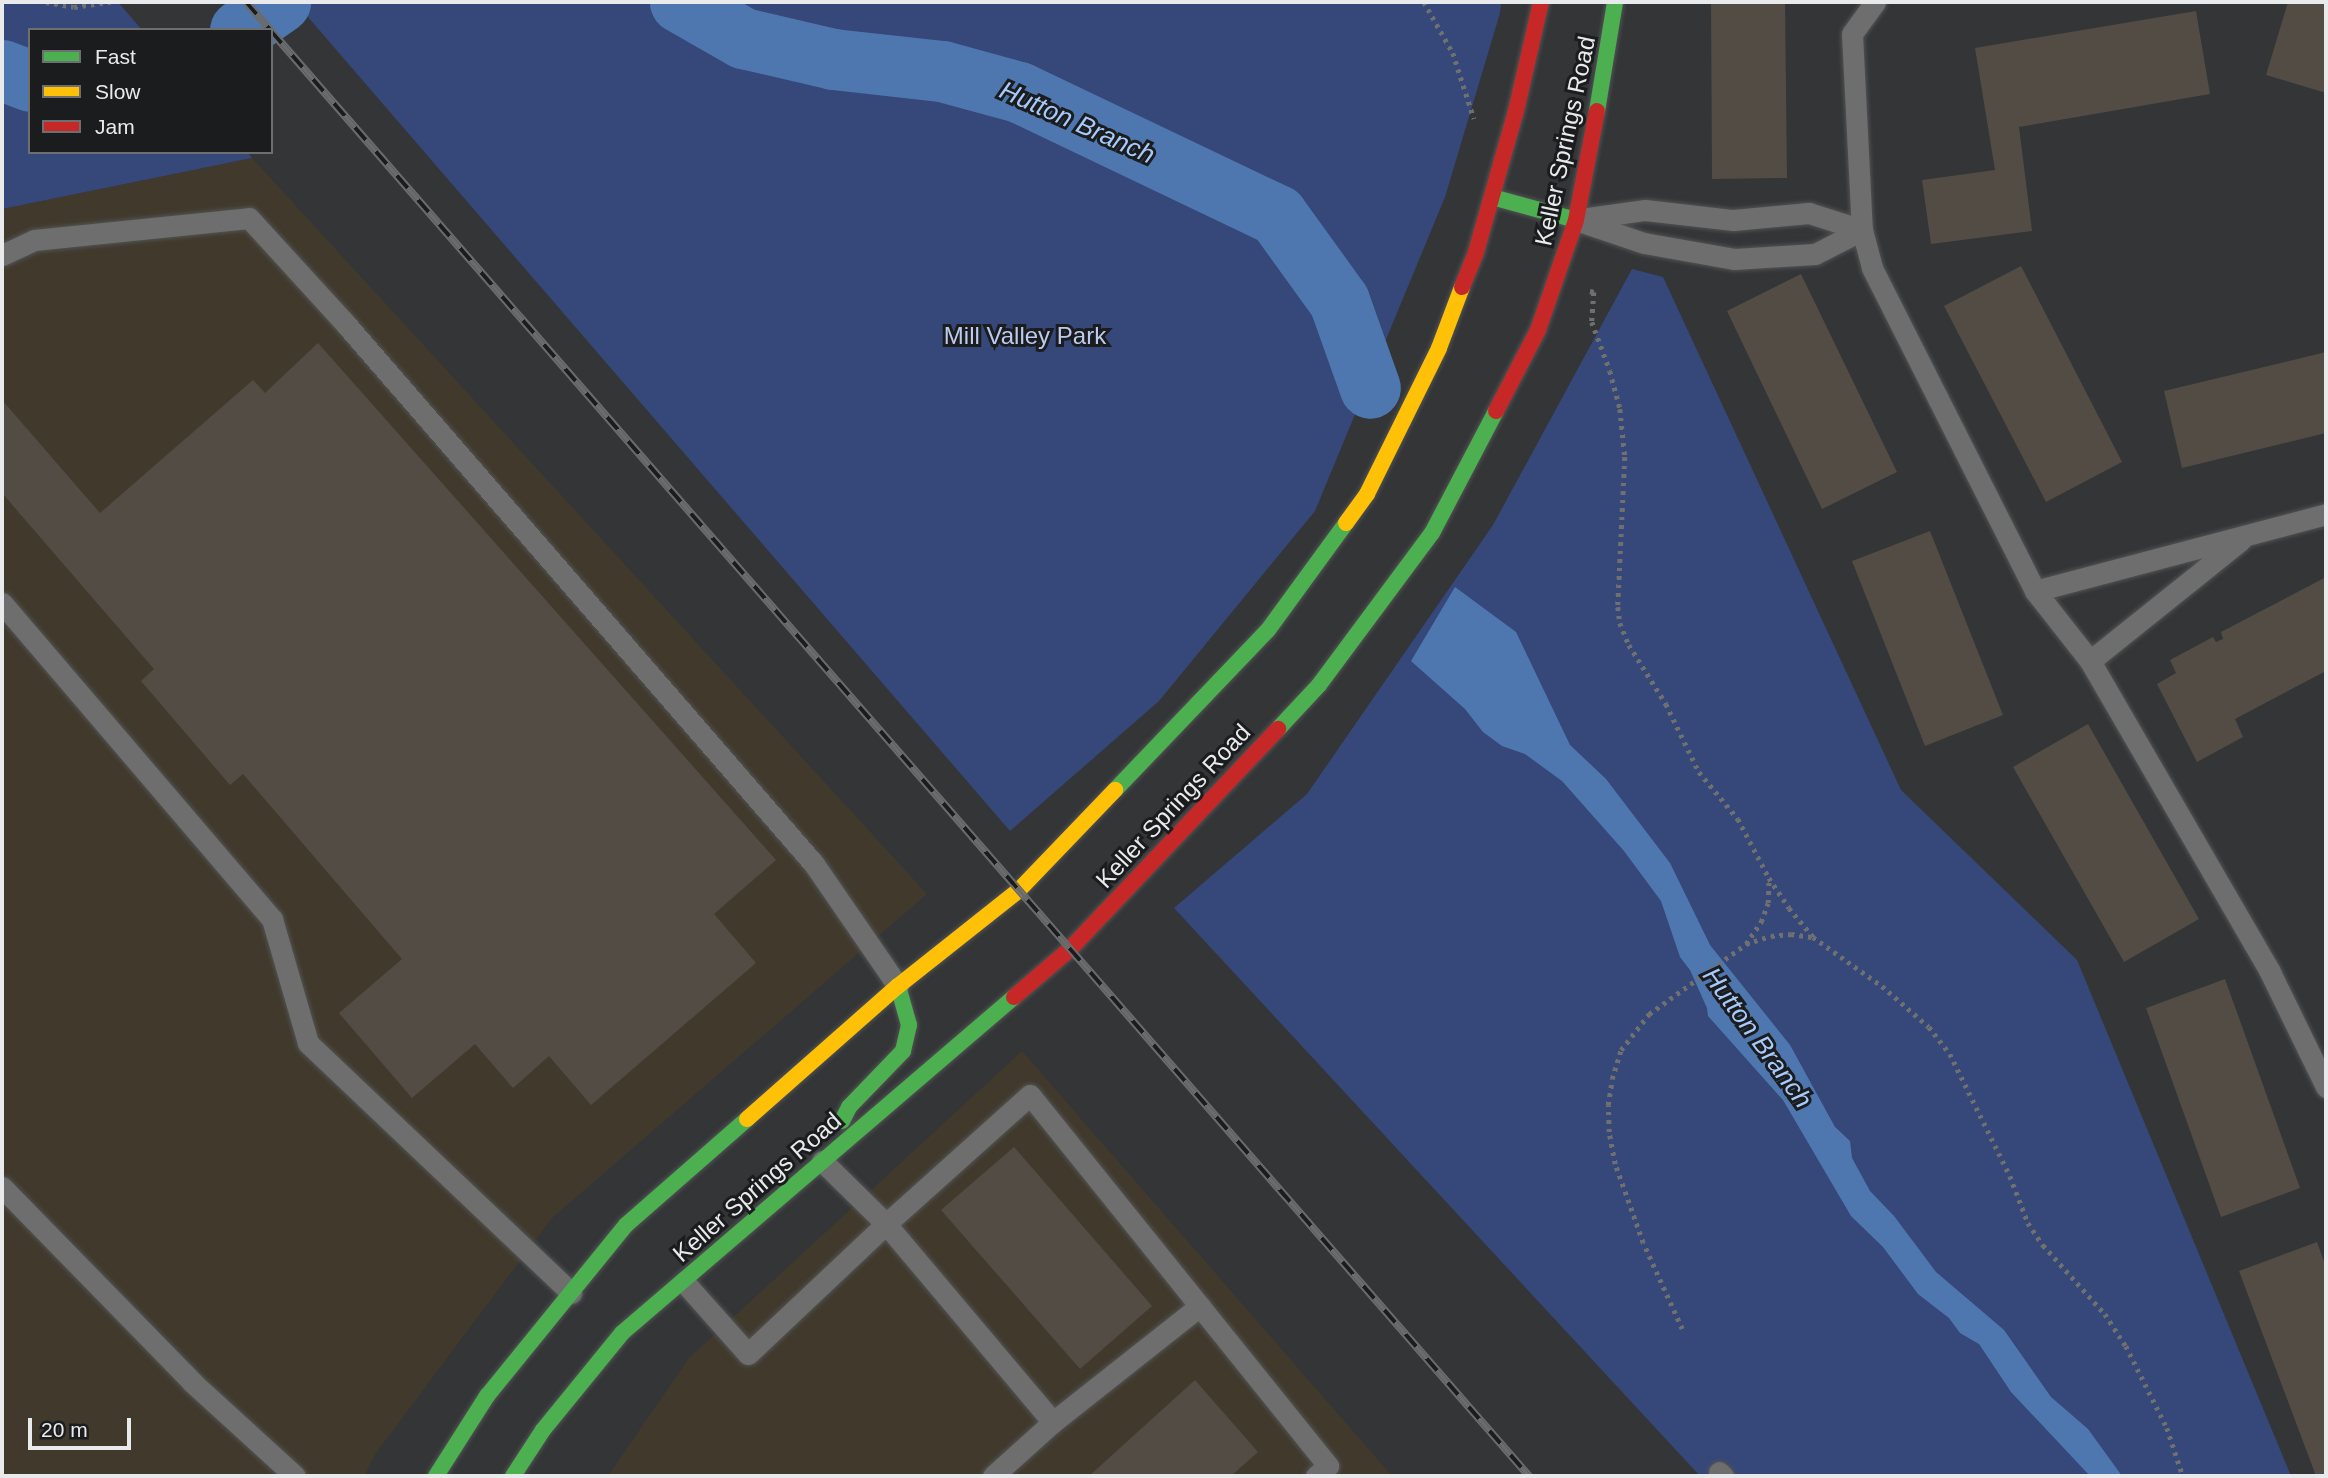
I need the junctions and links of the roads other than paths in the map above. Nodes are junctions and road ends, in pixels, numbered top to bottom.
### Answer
1 (1541, 2) edge
2 (1615, 2) edge
3 (1875, 2) edge
4 (1492, 197) junction
5 (1576, 220) junction
6 (1862, 230) junction
7 (2, 255) edge
8 (2326, 514) edge
9 (2249, 534) junction
10 (2035, 592) junction
11 (2, 603) edge
12 (2090, 661) junction
13 (898, 986) junction
14 (2326, 1087) edge
15 (822, 1161) junction
16 (2, 1187) edge
17 (886, 1224) junction
18 (684, 1282) junction
19 (570, 1293) junction
20 (1200, 1306) junction
21 (1053, 1422) junction
22 (1327, 1473) edge
23 (295, 1476) edge
24 (436, 1476) edge
25 (513, 1476) edge
26 (993, 1476) edge

1 - 4 main road
2 - 5 main road, Keller Springs Road
3 - 6 lane
4 - 5 main road
4 - 13 main road
5 - 6 lane
5 - 6 lane
5 - 15 main road, Keller Springs Road
6 - 10 lane
7 - 13 lane
8 - 9 lane
9 - 10 lane
9 - 12 lane
10 - 12 lane
11 - 19 lane
12 - 14 lane
13 - 15 main road
13 - 19 main road
15 - 17 lane
15 - 18 main road, Keller Springs Road
16 - 23 lane
17 - 18 lane
17 - 20 lane
17 - 21 lane
18 - 25 main road, Keller Springs Road
19 - 24 main road
20 - 21 lane
20 - 22 lane
21 - 26 lane

